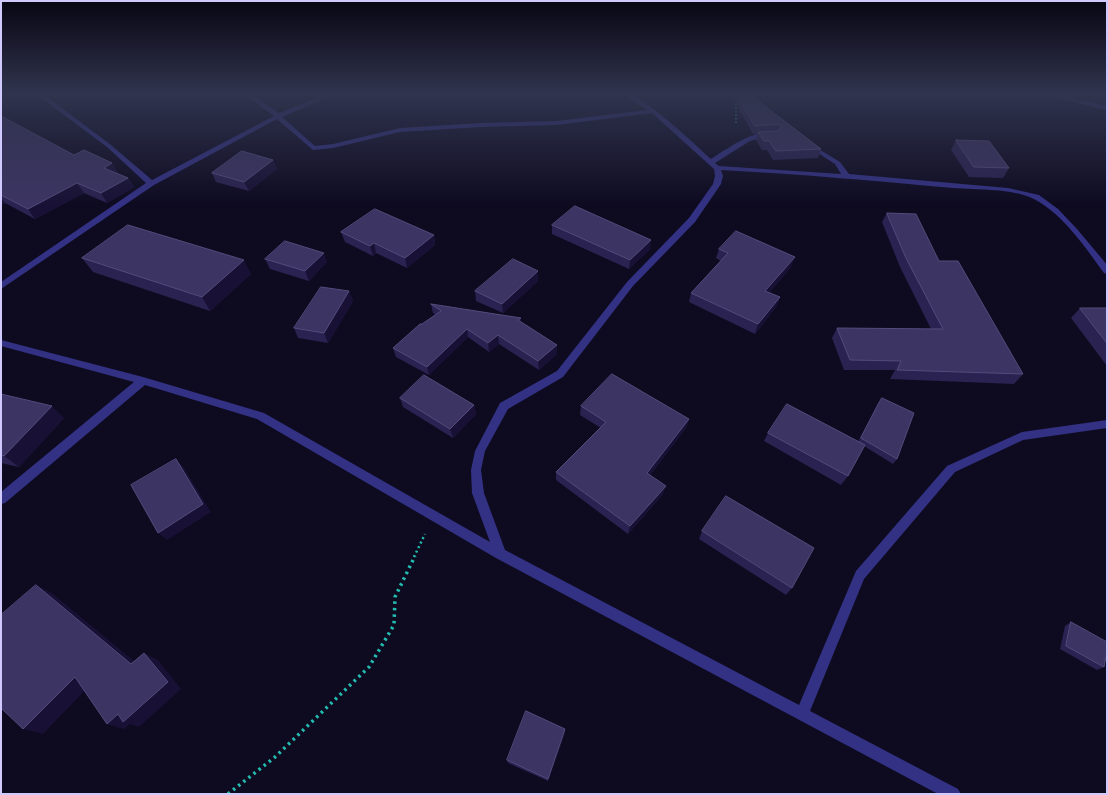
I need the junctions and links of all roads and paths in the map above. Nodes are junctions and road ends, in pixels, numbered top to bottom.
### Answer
1 (89, 131) edge
2 (249, 131) edge
3 (293, 131) edge
4 (395, 131) edge
5 (676, 131) edge
6 (736, 131) edge
7 (775, 136) edge
8 (741, 144) junction
9 (818, 150) edge
10 (714, 165) junction
11 (846, 176) junction
12 (150, 183) junction
13 (1107, 271) edge
14 (1, 286) edge
15 (1, 343) edge
16 (143, 380) junction
17 (1107, 424) edge
18 (1, 499) edge
19 (434, 516) junction
20 (500, 554) junction
21 (802, 714) junction
22 (228, 794) edge
23 (954, 794) edge

1 - 12 street
2 - 12 street
3 - 4 street
5 - 10 street
6 - 8 path
7 - 8 street
8 - 10 street
9 - 11 street
10 - 11 street
10 - 20 street
11 - 13 street
12 - 14 street
15 - 16 street
16 - 18 street
16 - 19 street
17 - 21 street
19 - 20 street
19 - 22 path
20 - 21 street
21 - 23 street

